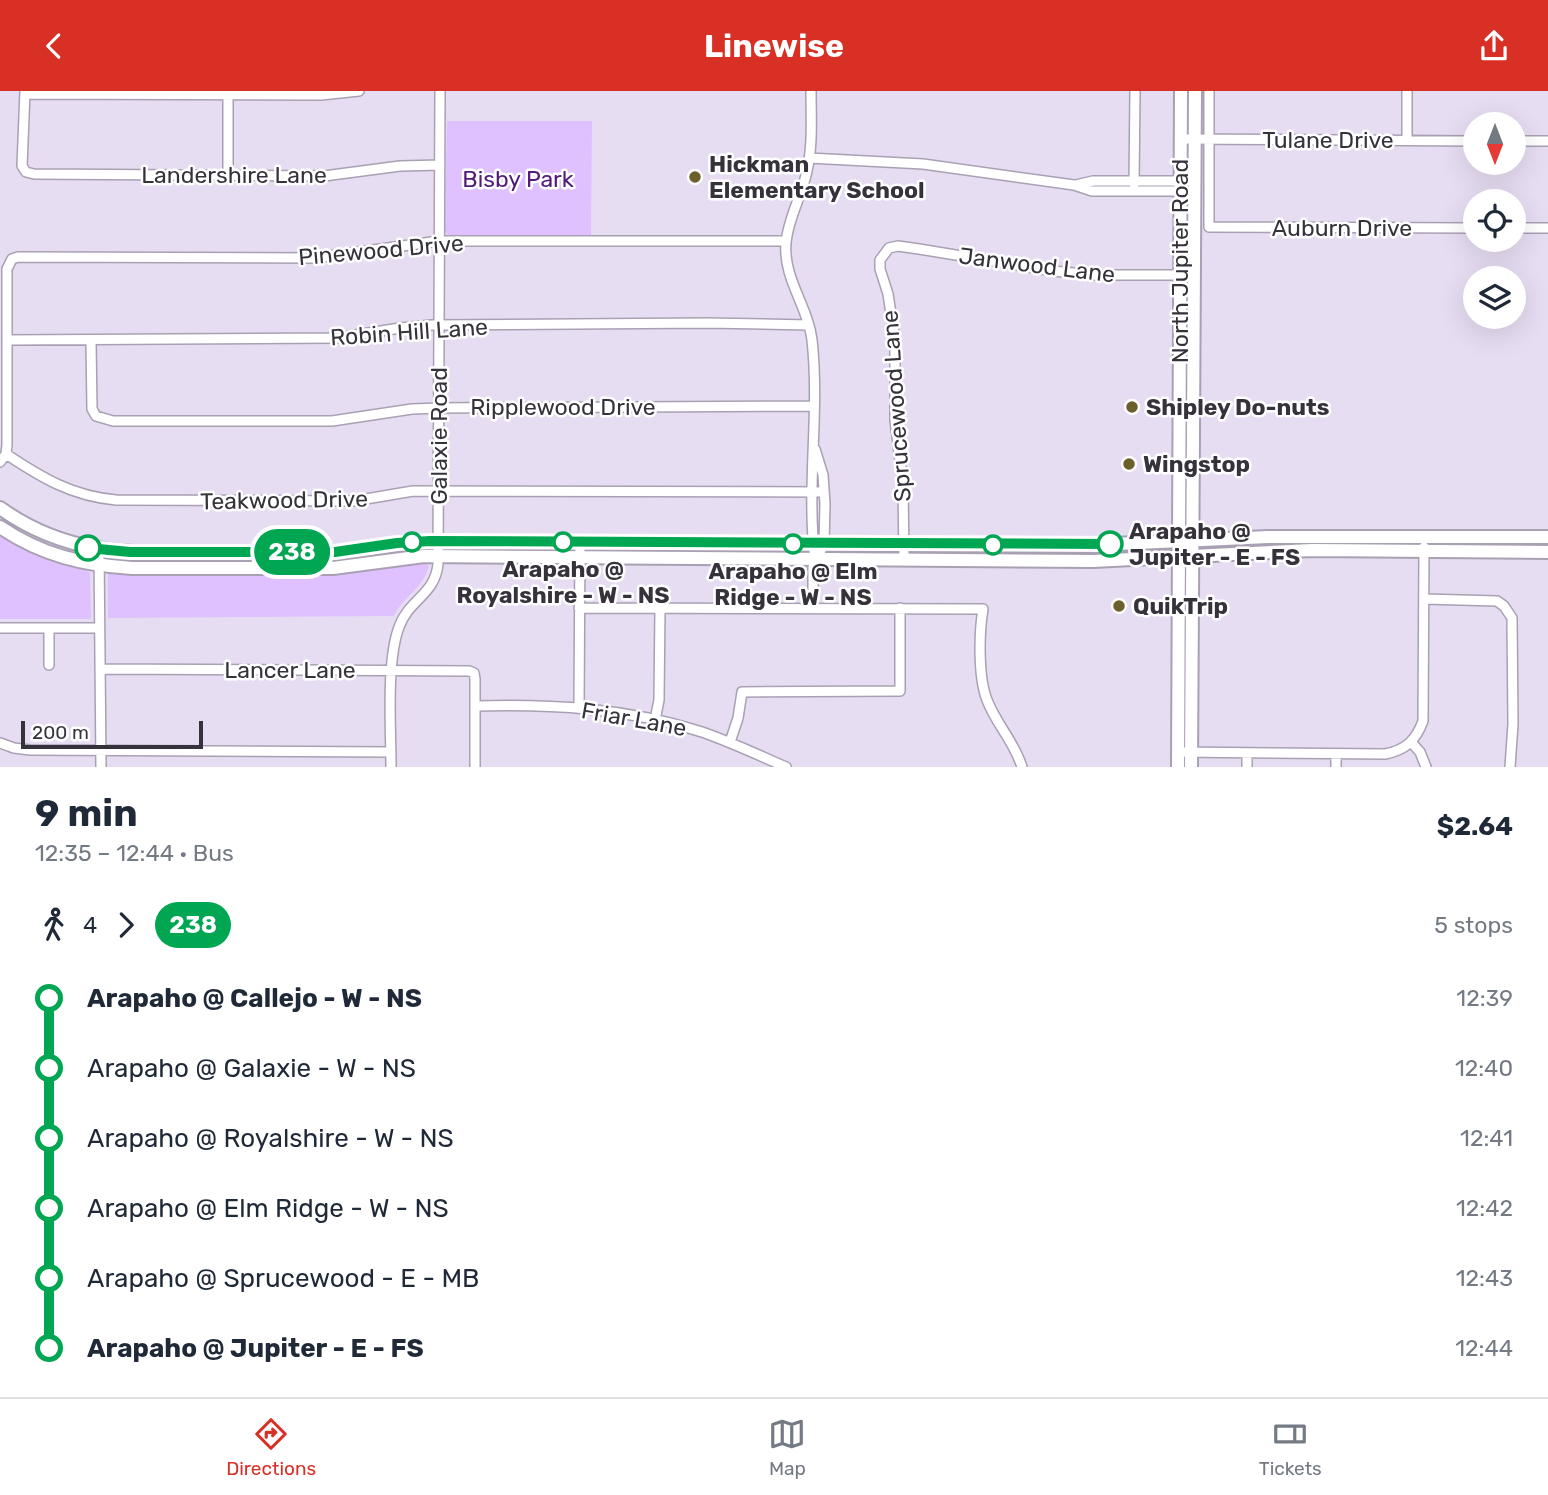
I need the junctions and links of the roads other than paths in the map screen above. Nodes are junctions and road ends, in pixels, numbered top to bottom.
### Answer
1 (359, 91) edge
2 (440, 91) edge
3 (811, 91) edge
4 (1135, 91) edge
5 (1181, 91) edge
6 (1195, 91) edge
7 (1209, 91) edge
8 (1407, 91) edge
9 (25, 93) edge
10 (228, 93) edge
11 (1181, 139) junction
12 (1195, 139) junction
13 (1209, 139) junction
14 (1407, 141) junction
15 (1463, 141) edge
16 (1526, 141) edge
17 (1548, 141) edge
18 (809, 158) junction
19 (440, 165) junction
20 (228, 176) junction
21 (1177, 184) junction
22 (1134, 186) junction
23 (1195, 186) junction
24 (1463, 228) edge
25 (1526, 228) edge
26 (1548, 229) edge
27 (439, 241) junction
28 (786, 241) junction
29 (883, 255) joint
30 (1179, 275) junction
31 (1193, 275) junction
32 (439, 325) junction
33 (809, 325) junction
34 (8, 340) junction
35 (91, 341) junction
36 (1180, 354) junction
37 (1194, 367) junction
38 (1179, 379) junction
39 (814, 406) junction
40 (439, 408) junction
41 (1179, 438) junction
42 (1194, 439) junction
43 (814, 449) junction
44 (3, 458) edge
45 (438, 491) junction
46 (812, 492) junction
47 (824, 492) junction
48 (0, 507) edge
49 (0, 527) edge
50 (1337, 537) junction
51 (1548, 537) edge
52 (1180, 540) junction
53 (1194, 540) junction
54 (438, 541) junction
55 (580, 542) junction
56 (818, 544) junction
57 (904, 545) junction
58 (1022, 545) junction
59 (1424, 545) junction
60 (99, 550) junction
61 (1340, 550) junction
62 (1547, 551) edge
63 (1194, 556) junction
64 (438, 557) junction
65 (1179, 557) junction
66 (579, 558) junction
67 (904, 559) junction
68 (1022, 559) junction
69 (815, 560) junction
70 (99, 566) junction
71 (1424, 599) junction
72 (579, 608) junction
73 (660, 608) junction
74 (813, 608) junction
75 (900, 608) junction
76 (0, 628) edge
77 (49, 628) junction
78 (99, 628) junction
79 (1192, 648) junction
80 (1178, 649) junction
81 (49, 665) dead end
82 (100, 669) junction
83 (392, 671) junction
84 (474, 706) junction
85 (579, 708) junction
86 (655, 719) junction
87 (730, 742) junction
88 (1411, 742) junction
89 (0, 743) edge
90 (101, 751) junction
91 (391, 752) junction
92 (1178, 752) junction
93 (1192, 753) junction
94 (1247, 754) junction
95 (1336, 754) junction
96 (101, 767) edge
97 (391, 767) edge
98 (475, 767) edge
99 (786, 767) edge
100 (1022, 767) edge
101 (1178, 767) edge
102 (1191, 767) edge
103 (1247, 767) edge
104 (1336, 767) edge
105 (1426, 767) edge
106 (1510, 767) edge

1 - 10 street
2 - 19 street, Galaxie Road
3 - 18 street
4 - 22 street
5 - 11 main road, North Jupiter Road
6 - 12 main road, North Jupiter Road
7 - 13 street
8 - 14 street
9 - 10 street
9 - 20 street, Landershire Lane
10 - 20 street
11 - 12 street, Tulane Drive
11 - 21 main road, North Jupiter Road
12 - 13 street, Tulane Drive
12 - 23 main road, North Jupiter Road
13 - 14 street, Tulane Drive
13 - 24 street, Auburn Drive
14 - 15 street, Tulane Drive
16 - 17 street
18 - 22 street
18 - 28 street
19 - 20 street, Landershire Lane
19 - 27 street, Galaxie Road
21 - 22 street
21 - 23 street
21 - 30 main road, North Jupiter Road
23 - 31 main road, North Jupiter Road
25 - 26 street
27 - 28 street, Pinewood Drive
27 - 32 street, Galaxie Road
27 - 34 street, Pinewood Drive
28 - 33 street
29 - 30 street, Janwood Lane
29 - 57 street, Sprucewood Lane
30 - 31 street, Janwood Lane
30 - 36 main road, North Jupiter Road
31 - 37 main road, North Jupiter Road
32 - 33 street, Robin Hill Lane
32 - 35 street, Robin Hill Lane
32 - 40 street, Galaxie Road
33 - 39 street
34 - 35 street, Robin Hill Lane
34 - 44 street
35 - 40 street, Ripplewood Drive
36 - 37 main road
36 - 38 main road, North Jupiter Road
37 - 38 main road
37 - 42 main road, North Jupiter Road
38 - 41 main road, North Jupiter Road
39 - 40 street, Ripplewood Drive
39 - 43 street
40 - 45 street, Galaxie Road
41 - 42 main road
41 - 52 main road, North Jupiter Road
42 - 53 main road, North Jupiter Road
43 - 46 street
43 - 47 street
44 - 45 street, Teakwood Drive
45 - 46 street, Teakwood Drive
45 - 54 street, Galaxie Road
46 - 47 street, Teakwood Drive
46 - 56 street
47 - 56 street
48 - 60 main road
49 - 70 main road
50 - 53 main road
50 - 59 main road
50 - 61 main road
51 - 59 main road
52 - 53 main road
52 - 58 main road
52 - 65 main road, North Jupiter Road
53 - 63 main road, North Jupiter Road
54 - 55 main road
54 - 60 main road
54 - 64 street, Galaxie Road
55 - 56 main road
55 - 66 street
56 - 57 main road
56 - 69 street
57 - 58 main road
57 - 67 street, Sprucewood Lane
58 - 68 main road
59 - 61 main road
59 - 62 main road
59 - 71 street
60 - 70 street
61 - 63 main road
63 - 65 main road
63 - 79 main road, North Jupiter Road
64 - 66 main road
64 - 70 main road
64 - 83 street, Galaxie Road
65 - 68 main road
65 - 80 main road, North Jupiter Road
66 - 69 main road
66 - 72 street
67 - 68 main road
67 - 69 main road
69 - 74 street
70 - 78 street
71 - 88 street
71 - 106 street
72 - 73 street
72 - 85 street
73 - 74 street
73 - 86 street
74 - 75 street
75 - 87 street
75 - 100 street
76 - 77 street
77 - 78 street
77 - 81 street
78 - 82 street
79 - 80 main road
79 - 93 main road, North Jupiter Road
80 - 92 main road, North Jupiter Road
82 - 83 street, Lancer Lane
82 - 90 street
83 - 84 street, Lancer Lane
83 - 91 street, Galaxie Road
84 - 85 street, Friar Lane
84 - 98 street
85 - 86 street, Friar Lane
86 - 87 street, Friar Lane
87 - 99 street, Friar Lane
88 - 95 street
88 - 105 street
89 - 90 street
90 - 91 street
90 - 96 street
91 - 97 street, Galaxie Road
92 - 93 street
92 - 101 main road, North Jupiter Road
93 - 94 street
93 - 102 main road, North Jupiter Road
94 - 95 street
94 - 103 street
95 - 104 street

